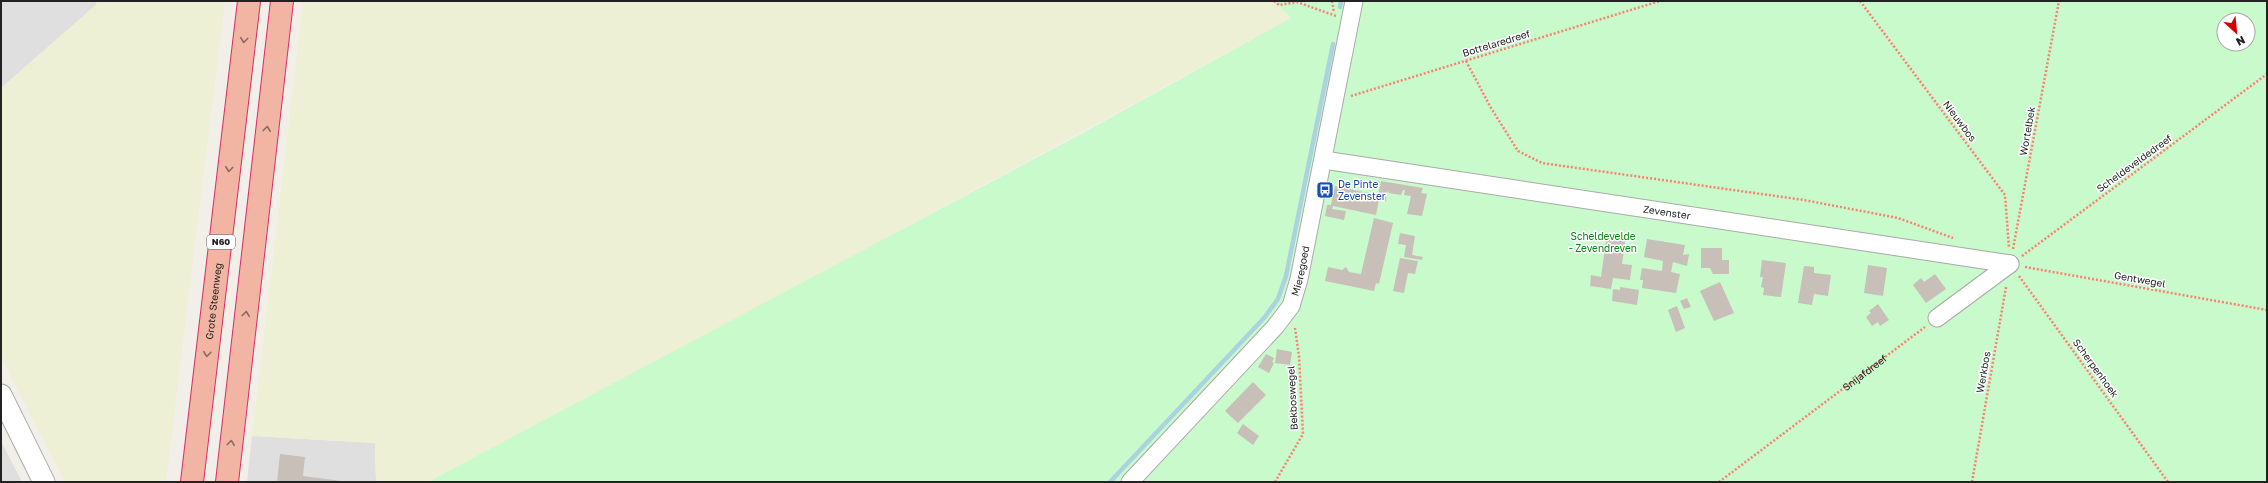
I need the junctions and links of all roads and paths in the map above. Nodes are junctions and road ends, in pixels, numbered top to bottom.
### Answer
1 (248, 1) edge
2 (282, 1) edge
3 (1274, 1) edge
4 (1332, 1) edge
5 (1354, 1) edge
6 (1660, 1) edge
7 (1860, 1) edge
8 (2059, 1) edge
9 (1466, 61) junction
10 (2267, 74) edge
11 (1336, 101) junction
12 (1324, 160) junction
13 (1970, 258) junction
14 (2010, 264) junction
15 (1291, 306) junction
16 (2267, 310) edge
17 (1938, 318) joint
18 (1, 395) edge
19 (44, 482) edge
20 (192, 482) edge
21 (227, 482) edge
22 (1130, 482) edge
23 (1274, 482) edge
24 (1719, 482) edge
25 (1972, 482) edge
26 (2168, 482) edge

1 -> 20 highway, Grote Steenweg / N60
21 -> 2 highway
3 - 4 path
5 - 11 street, Mieregoed
6 - 9 path, Bottelaredreef
7 - 14 path, Nieuwbos
8 - 14 path, Wortelbek
9 - 11 path, Bottelaredreef
9 - 13 path
10 - 14 path, Scheldeveldedreef
11 - 12 street, Mieregoed
12 - 13 street, Zevenster
12 - 15 street, Mieregoed
13 - 14 street, Zevenster
14 - 16 path, Gentwegel
14 - 17 street
14 - 25 path, Werkbos
14 - 26 path, Scherpenhoek
15 - 22 street, Mieregoed
15 - 23 path, Bekboswegel
17 - 24 path, Snijafdreef
18 - 19 street

